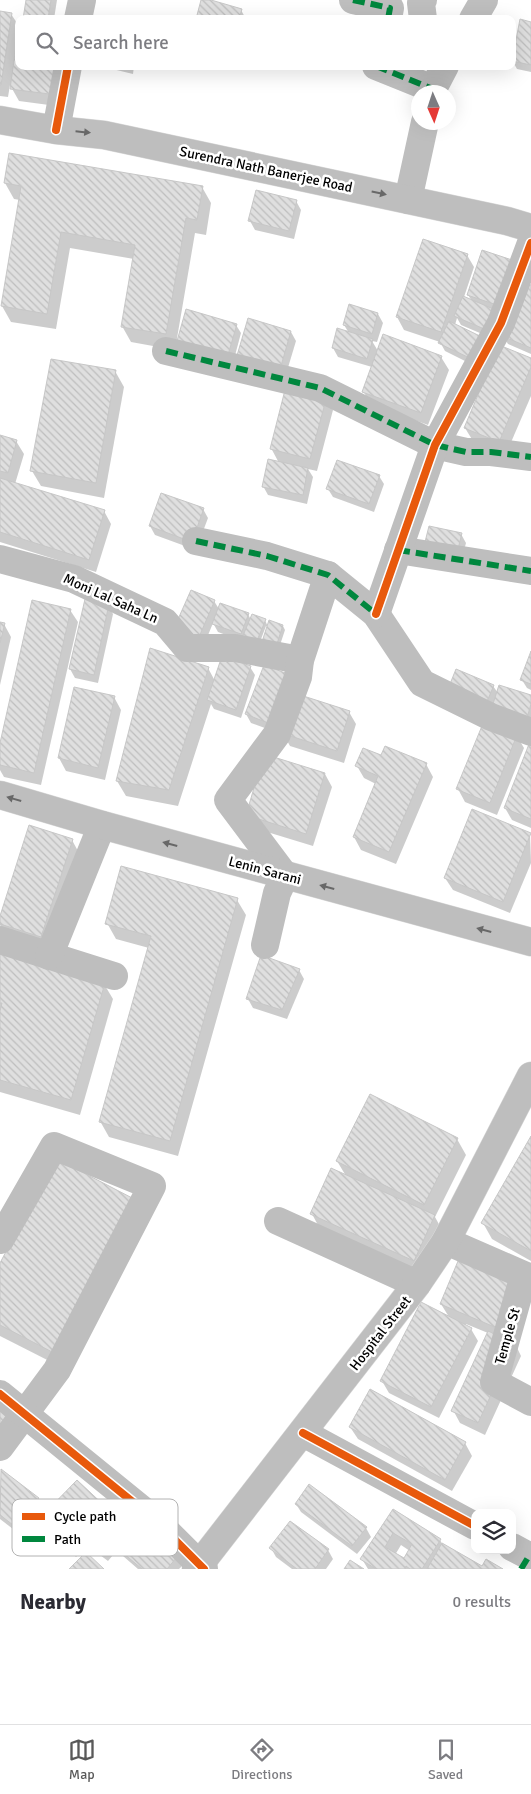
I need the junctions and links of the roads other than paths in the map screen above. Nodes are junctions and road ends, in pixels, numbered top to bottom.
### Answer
1 (82, 0) edge
2 (353, 0) edge
3 (422, 0) edge
4 (484, 0) edge
5 (79, 15) edge
6 (389, 15) edge
7 (422, 15) edge
8 (475, 15) edge
9 (67, 70) edge
10 (396, 70) edge
11 (435, 78) edge
12 (0, 120) edge
13 (56, 130) junction
14 (424, 130) edge
15 (408, 200) junction
16 (531, 228) edge
17 (531, 243) edge
18 (166, 351) dead end
19 (435, 445) junction
20 (531, 457) edge
21 (196, 540) dead end
22 (398, 550) junction
23 (0, 559) edge
24 (531, 571) edge
25 (328, 576) junction
26 (376, 614) junction
27 (300, 660) junction
28 (531, 732) edge
29 (0, 795) edge
30 (102, 825) junction
31 (285, 876) junction
32 (0, 940) edge
33 (531, 942) edge
34 (265, 946) dead end
35 (49, 956) junction
36 (114, 976) dead end
37 (531, 1076) edge
38 (278, 1221) dead end
39 (0, 1240) edge
40 (446, 1241) junction
41 (417, 1284) junction
42 (0, 1394) edge
43 (531, 1402) edge
44 (25, 1415) junction
45 (303, 1433) junction
46 (0, 1447) edge
47 (129, 1499) edge
48 (471, 1524) edge
49 (178, 1544) edge
50 (200, 1567) edge

1 - 5 street
2 - 6 street
3 - 7 street
4 - 8 street
9 - 13 street
10 - 11 street
12 - 13 street, Surendra Nath Banerjee Road
13 -> 15 street, Surendra Nath Banerjee Road
14 - 15 street
15 - 16 street, Surendra Nath Banerjee Road
17 - 19 street
18 - 19 street
19 - 20 street
19 - 22 street
21 - 25 street
22 - 24 street
22 - 26 street
23 - 27 street, Moni Lal Saha Ln
25 - 26 street
25 - 27 street
26 - 28 street
27 - 31 street
30 -> 29 street, Lenin Sarani
31 -> 30 street, Lenin Sarani
30 - 35 street
33 -> 31 street, Lenin Sarani
31 - 34 street
32 - 35 street
35 - 36 street
37 - 40 street, Hospital Street
38 - 41 street
39 - 44 street
40 - 41 street, Hospital Street
40 - 43 street, Temple St
41 - 45 street, Hospital Street
42 - 44 street
44 - 46 street
44 - 47 street
45 - 48 street
45 - 50 street, Hospital Street
49 - 50 street

